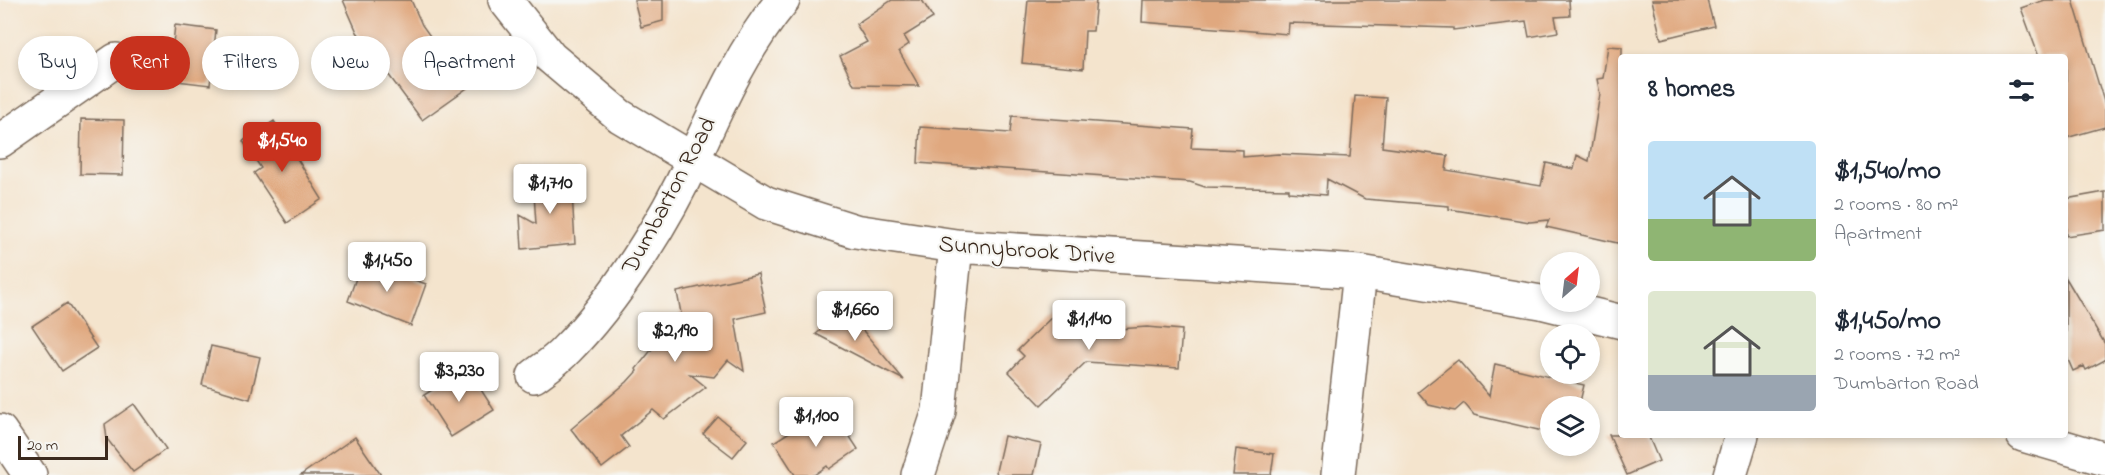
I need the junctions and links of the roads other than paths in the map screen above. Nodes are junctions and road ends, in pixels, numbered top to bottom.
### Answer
1 (505, 0) edge
2 (783, 0) edge
3 (110, 64) edge
4 (0, 141) edge
5 (693, 159) junction
6 (956, 246) junction
7 (1360, 272) junction
8 (1618, 321) edge
9 (534, 376) dead end
10 (0, 431) edge
11 (1741, 438) edge
12 (2033, 438) edge
13 (2105, 459) edge
14 (30, 475) edge
15 (918, 475) edge
16 (1338, 475) edge
17 (1730, 475) edge

1 - 5 street, Sunnybrook Drive
2 - 5 street, Dumbarton Road
3 - 4 street
5 - 6 street, Sunnybrook Drive
5 - 9 street, Dumbarton Road
6 - 7 street, Sunnybrook Drive
6 - 15 street
7 - 8 street, Sunnybrook Drive
7 - 16 street
10 - 14 street
11 - 17 street
12 - 13 street

